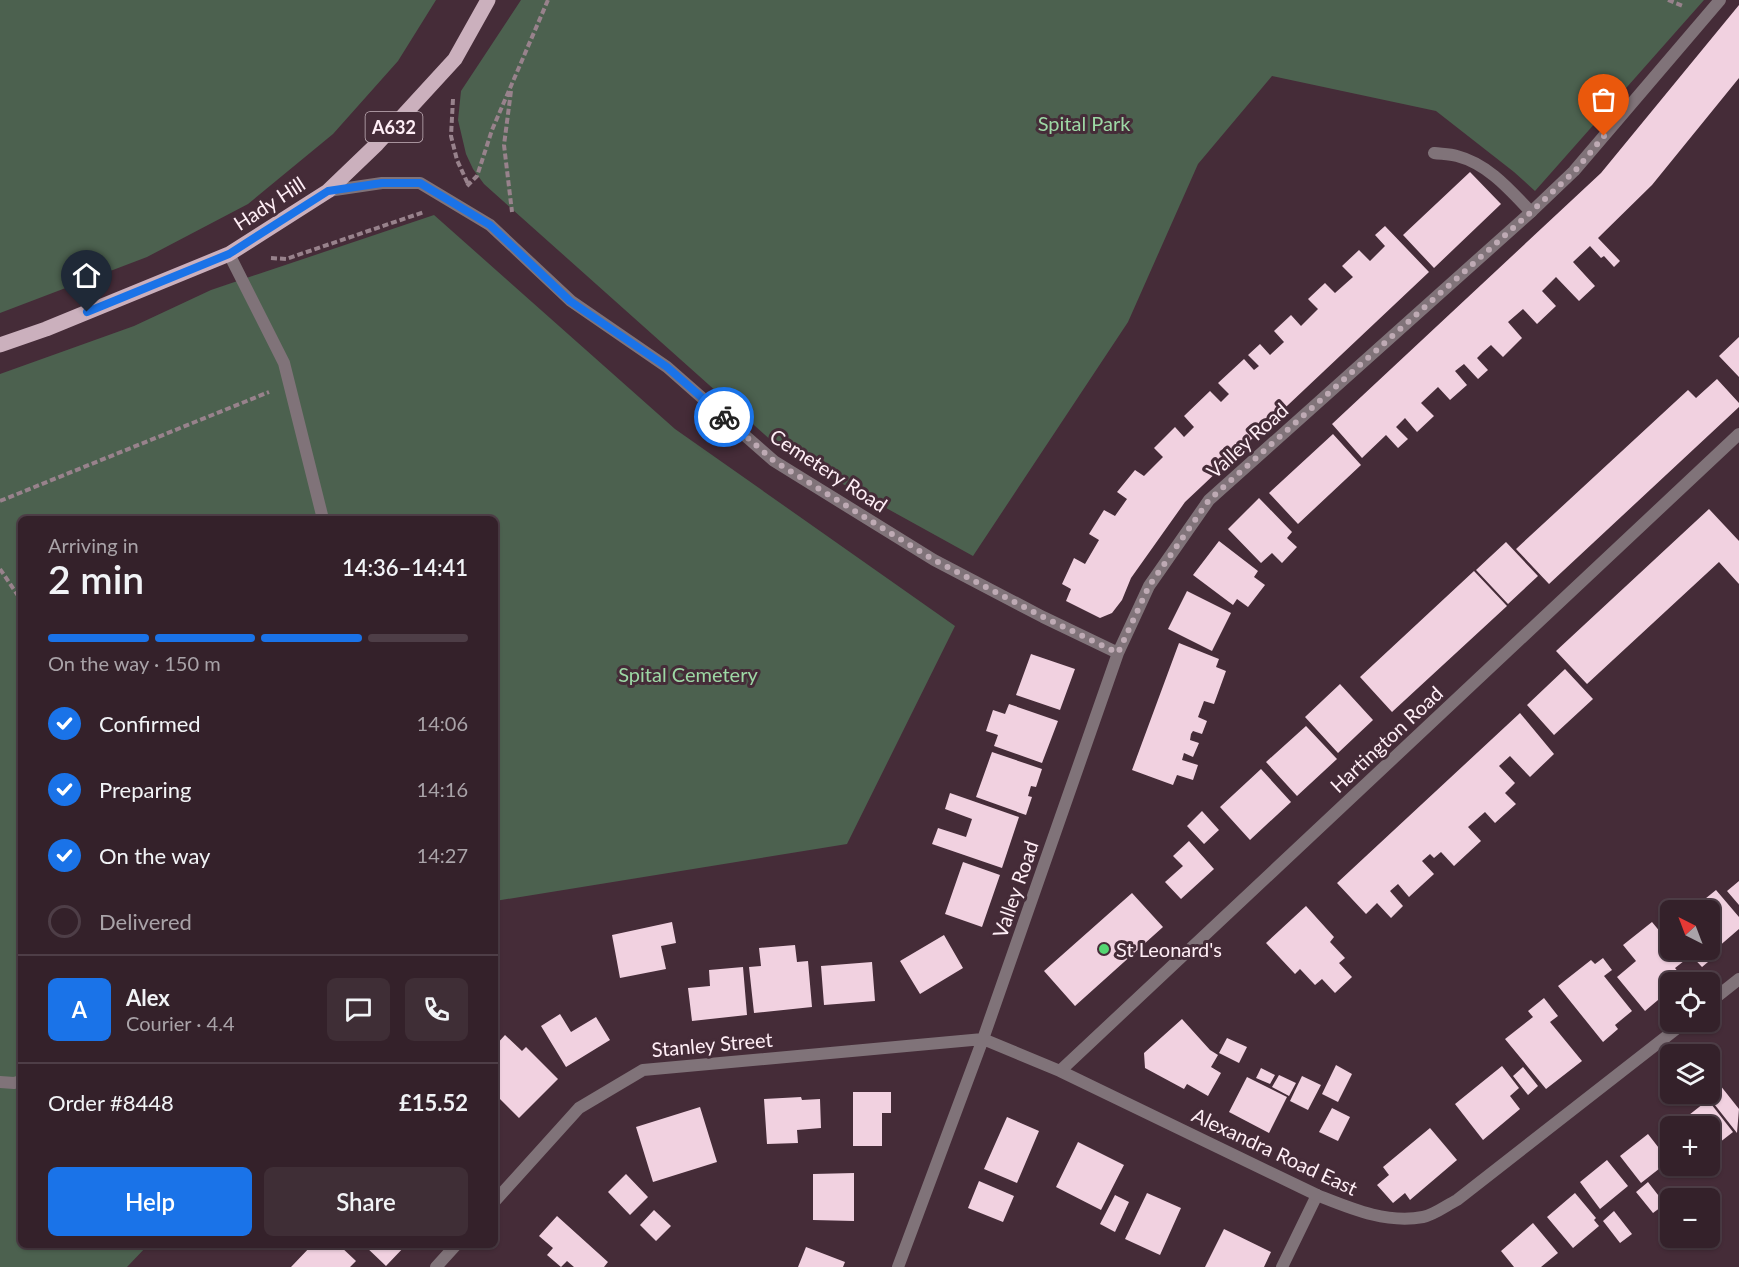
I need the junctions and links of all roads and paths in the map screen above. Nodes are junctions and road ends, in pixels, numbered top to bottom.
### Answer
1 (488, 0) edge
2 (548, 0) edge
3 (1720, 0) edge
4 (455, 59) junction
5 (512, 85) junction
6 (1434, 153) dead end
7 (468, 185) junction
8 (328, 191) junction
9 (451, 203) junction
10 (1531, 212) junction
11 (490, 225) junction
12 (519, 253) junction
13 (229, 254) junction
14 (0, 345) edge
15 (289, 384) junction
16 (1739, 434) edge
17 (0, 501) edge
18 (322, 516) edge
19 (0, 569) edge
20 (18, 596) edge
21 (1118, 653) junction
22 (1739, 979) edge
23 (1720, 994) edge
24 (1671, 1032) edge
25 (983, 1039) junction
26 (1060, 1071) junction
27 (0, 1082) edge
28 (18, 1082) edge
29 (1317, 1195) junction
30 (498, 1198) edge
31 (453, 1248) edge
32 (436, 1267) edge
33 (898, 1267) edge
34 (1282, 1267) edge

1 - 4 main road, Hady Hill / A632
2 - 5 path
3 - 10 street, Valley Road
4 - 7 path
4 - 8 main road, Hady Hill / A632
5 - 7 path
5 - 12 path
6 - 10 street
7 - 9 path
7 - 11 path
8 - 9 street, Cemetery Road
8 - 13 main road, Hady Hill / A632
9 - 11 street, Cemetery Road
9 - 13 path
10 - 21 street, Valley Road
11 - 12 street, Cemetery Road
12 - 21 street, Cemetery Road
13 - 14 main road, Hady Hill / A632
13 - 15 street
15 - 17 path
15 - 18 street
16 - 26 street, Hartington Road
19 - 20 path
21 - 25 street, Valley Road
22 - 23 street
24 - 29 street, Alexandra Road East
25 - 26 street, Alexandra Road East
25 - 30 street, Stanley Street
25 - 33 street, Valley Road
26 - 29 street, Alexandra Road East
27 - 28 street
29 - 34 street
31 - 32 street

